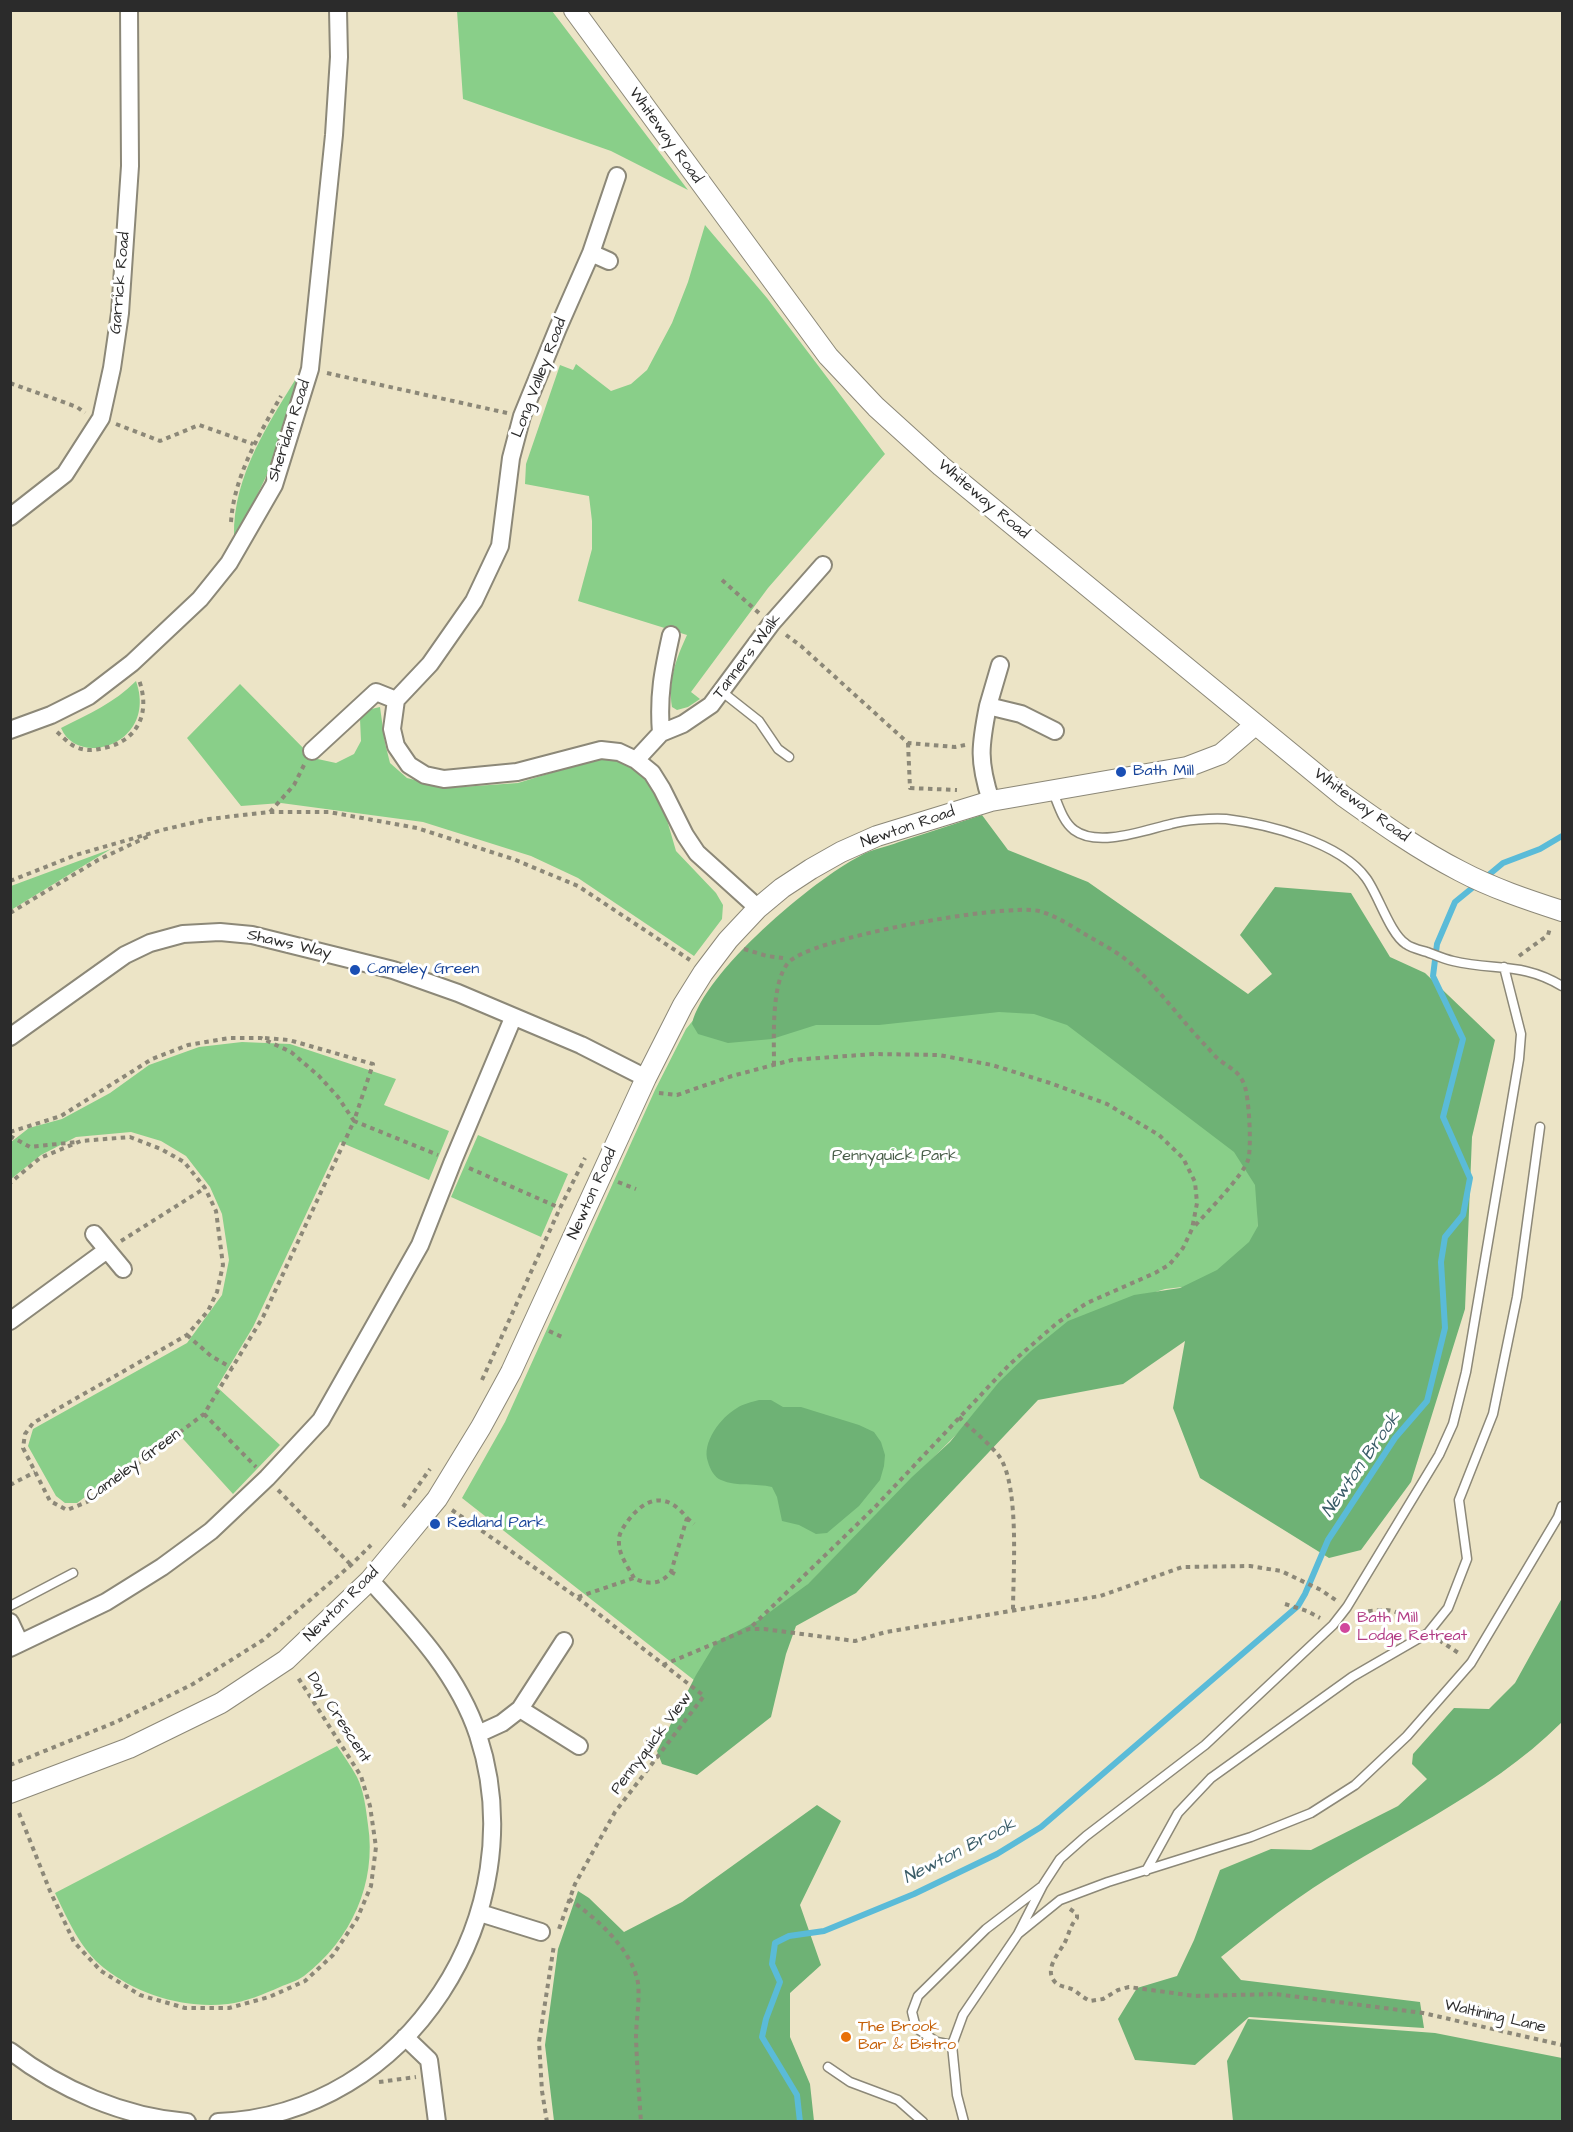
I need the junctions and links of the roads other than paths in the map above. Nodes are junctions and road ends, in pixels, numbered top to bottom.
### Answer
1 (129, 10) edge
2 (338, 10) edge
3 (574, 10) edge
4 (617, 176) dead end
5 (591, 253) junction
6 (609, 261) dead end
7 (10, 517) edge
8 (823, 565) dead end
9 (671, 635) dead end
10 (1000, 665) dead end
11 (722, 691) junction
12 (396, 700) junction
13 (988, 706) junction
14 (1255, 724) junction
15 (10, 730) edge
16 (1055, 731) dead end
17 (662, 733) junction
18 (312, 751) road end
19 (789, 757) dead end
20 (636, 760) junction
21 (1052, 790) junction
22 (989, 796) junction
23 (1560, 906) edge
24 (758, 908) junction
25 (1504, 967) junction
26 (1563, 986) edge
27 (513, 1018) junction
28 (10, 1037) edge
29 (644, 1081) junction
30 (1540, 1127) dead end
31 (94, 1234) dead end
32 (107, 1250) junction
33 (123, 1269) dead end
34 (10, 1321) edge
35 (1563, 1506) edge
36 (73, 1573) dead end
37 (369, 1580) junction
38 (10, 1606) edge
39 (10, 1622) edge
40 (564, 1641) dead end
41 (15, 1646) edge
42 (520, 1709) junction
43 (478, 1734) junction
44 (579, 1746) dead end
45 (10, 1793) edge
46 (1146, 1871) junction
47 (1043, 1885) junction
48 (480, 1913) junction
49 (541, 1932) dead end
50 (1018, 1934) junction
51 (405, 2037) junction
52 (952, 2045) junction
53 (10, 2051) edge
54 (828, 2067) dead end
55 (137, 2118) edge
56 (187, 2121) edge
57 (218, 2121) edge
58 (437, 2121) edge
59 (923, 2121) edge
60 (964, 2121) edge

1 - 7 street, Garrick Road
2 - 15 street, Sheridan Road
3 - 14 street, Whiteway Road
4 - 5 street, Long Valley Road
5 - 6 street
5 - 12 street, Long Valley Road
8 - 11 street, Tanners Walk
9 - 17 street
10 - 13 street
11 - 17 street, Tanners Walk
11 - 19 lane
12 - 18 street
12 - 20 street
13 - 16 street
13 - 22 street
14 - 21 street, Newton Road
14 - 23 street, Whiteway Road
17 - 20 street, Tanners Walk
20 - 24 street
21 - 22 street, Newton Road
21 - 25 lane
22 - 24 street, Newton Road
24 - 29 street, Newton Road
25 - 26 lane
25 - 47 lane
27 - 28 street, Shaws Way
27 - 29 street, Shaws Way
27 - 41 street
29 - 37 street, Newton Road
30 - 46 lane
31 - 32 street
32 - 33 street
32 - 34 street
35 - 46 lane
36 - 38 lane
37 - 43 street
37 - 45 street, Newton Road
39 - 41 street
40 - 42 street
42 - 43 street
42 - 44 street
43 - 48 street
46 - 50 lane
47 - 50 lane
47 - 52 lane
48 - 49 street
48 - 51 street
50 - 52 lane
51 - 57 street
51 - 58 street
52 - 60 lane
53 - 55 street
54 - 59 lane
55 - 56 street

